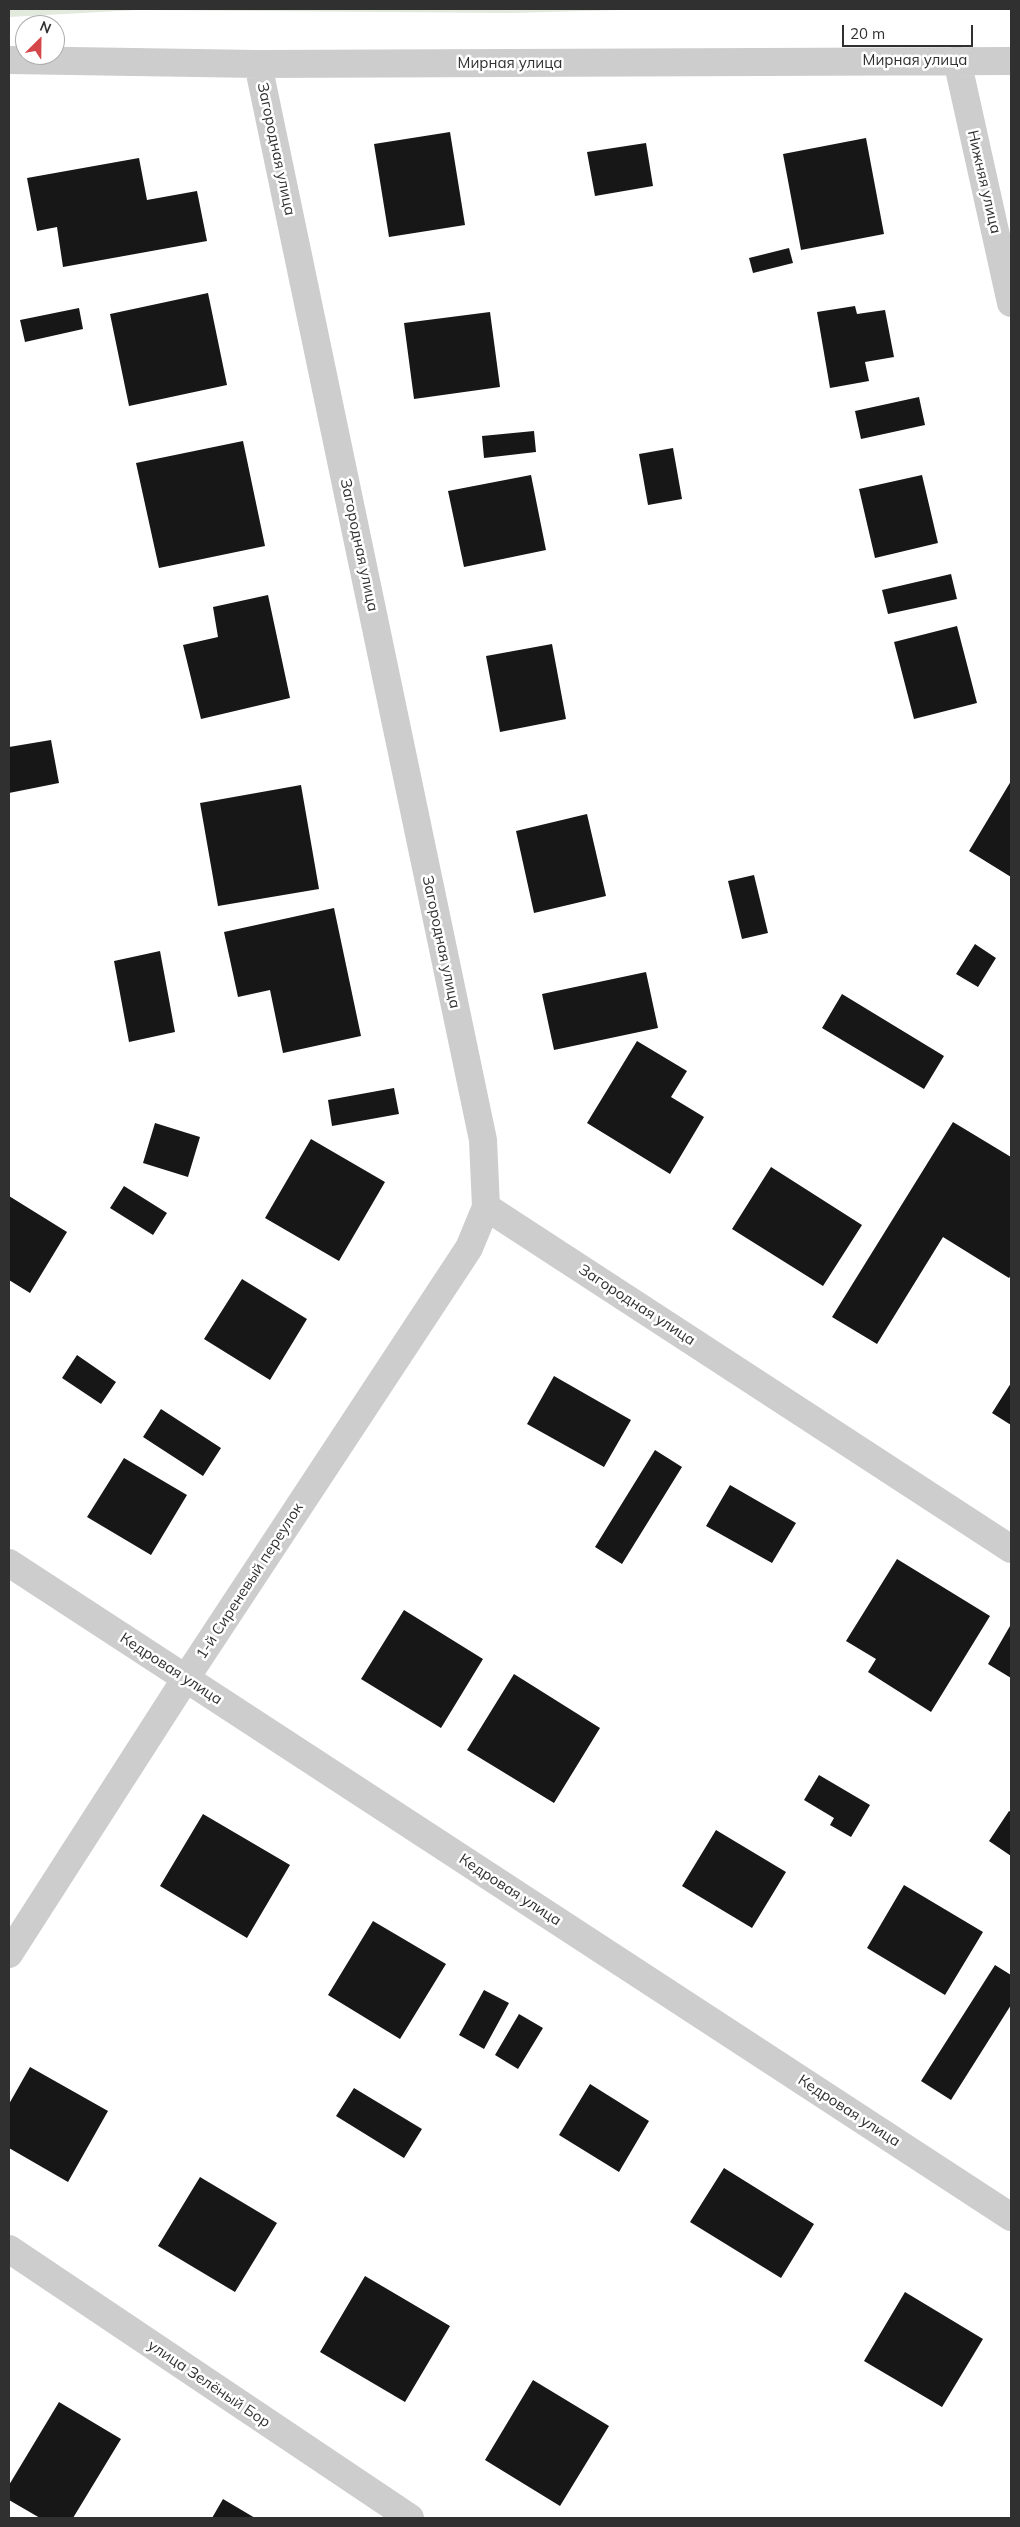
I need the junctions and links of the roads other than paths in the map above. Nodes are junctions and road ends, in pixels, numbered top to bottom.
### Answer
1 (9, 60) edge
2 (957, 60) junction
3 (1011, 60) edge
4 (258, 64) junction
5 (1011, 303) edge
6 (486, 1207) junction
7 (1011, 1549) edge
8 (9, 1563) edge
9 (186, 1678) junction
10 (9, 1954) edge
11 (1011, 2217) edge
12 (9, 2249) edge
13 (410, 2518) edge

1 - 4 street, Мирная улица
2 - 3 street, Мирная улица
2 - 4 street, Мирная улица
2 - 5 street, Нижняя улица
4 - 6 street, Загородная улица
6 - 7 street, Загородная улица
6 - 9 street, 1-й Сиреневый переулок
8 - 9 street, Кедровая улица
9 - 10 street, 1-й Сиреневый переулок
9 - 11 street, Кедровая улица
12 - 13 street, улица Зелёный Бор

